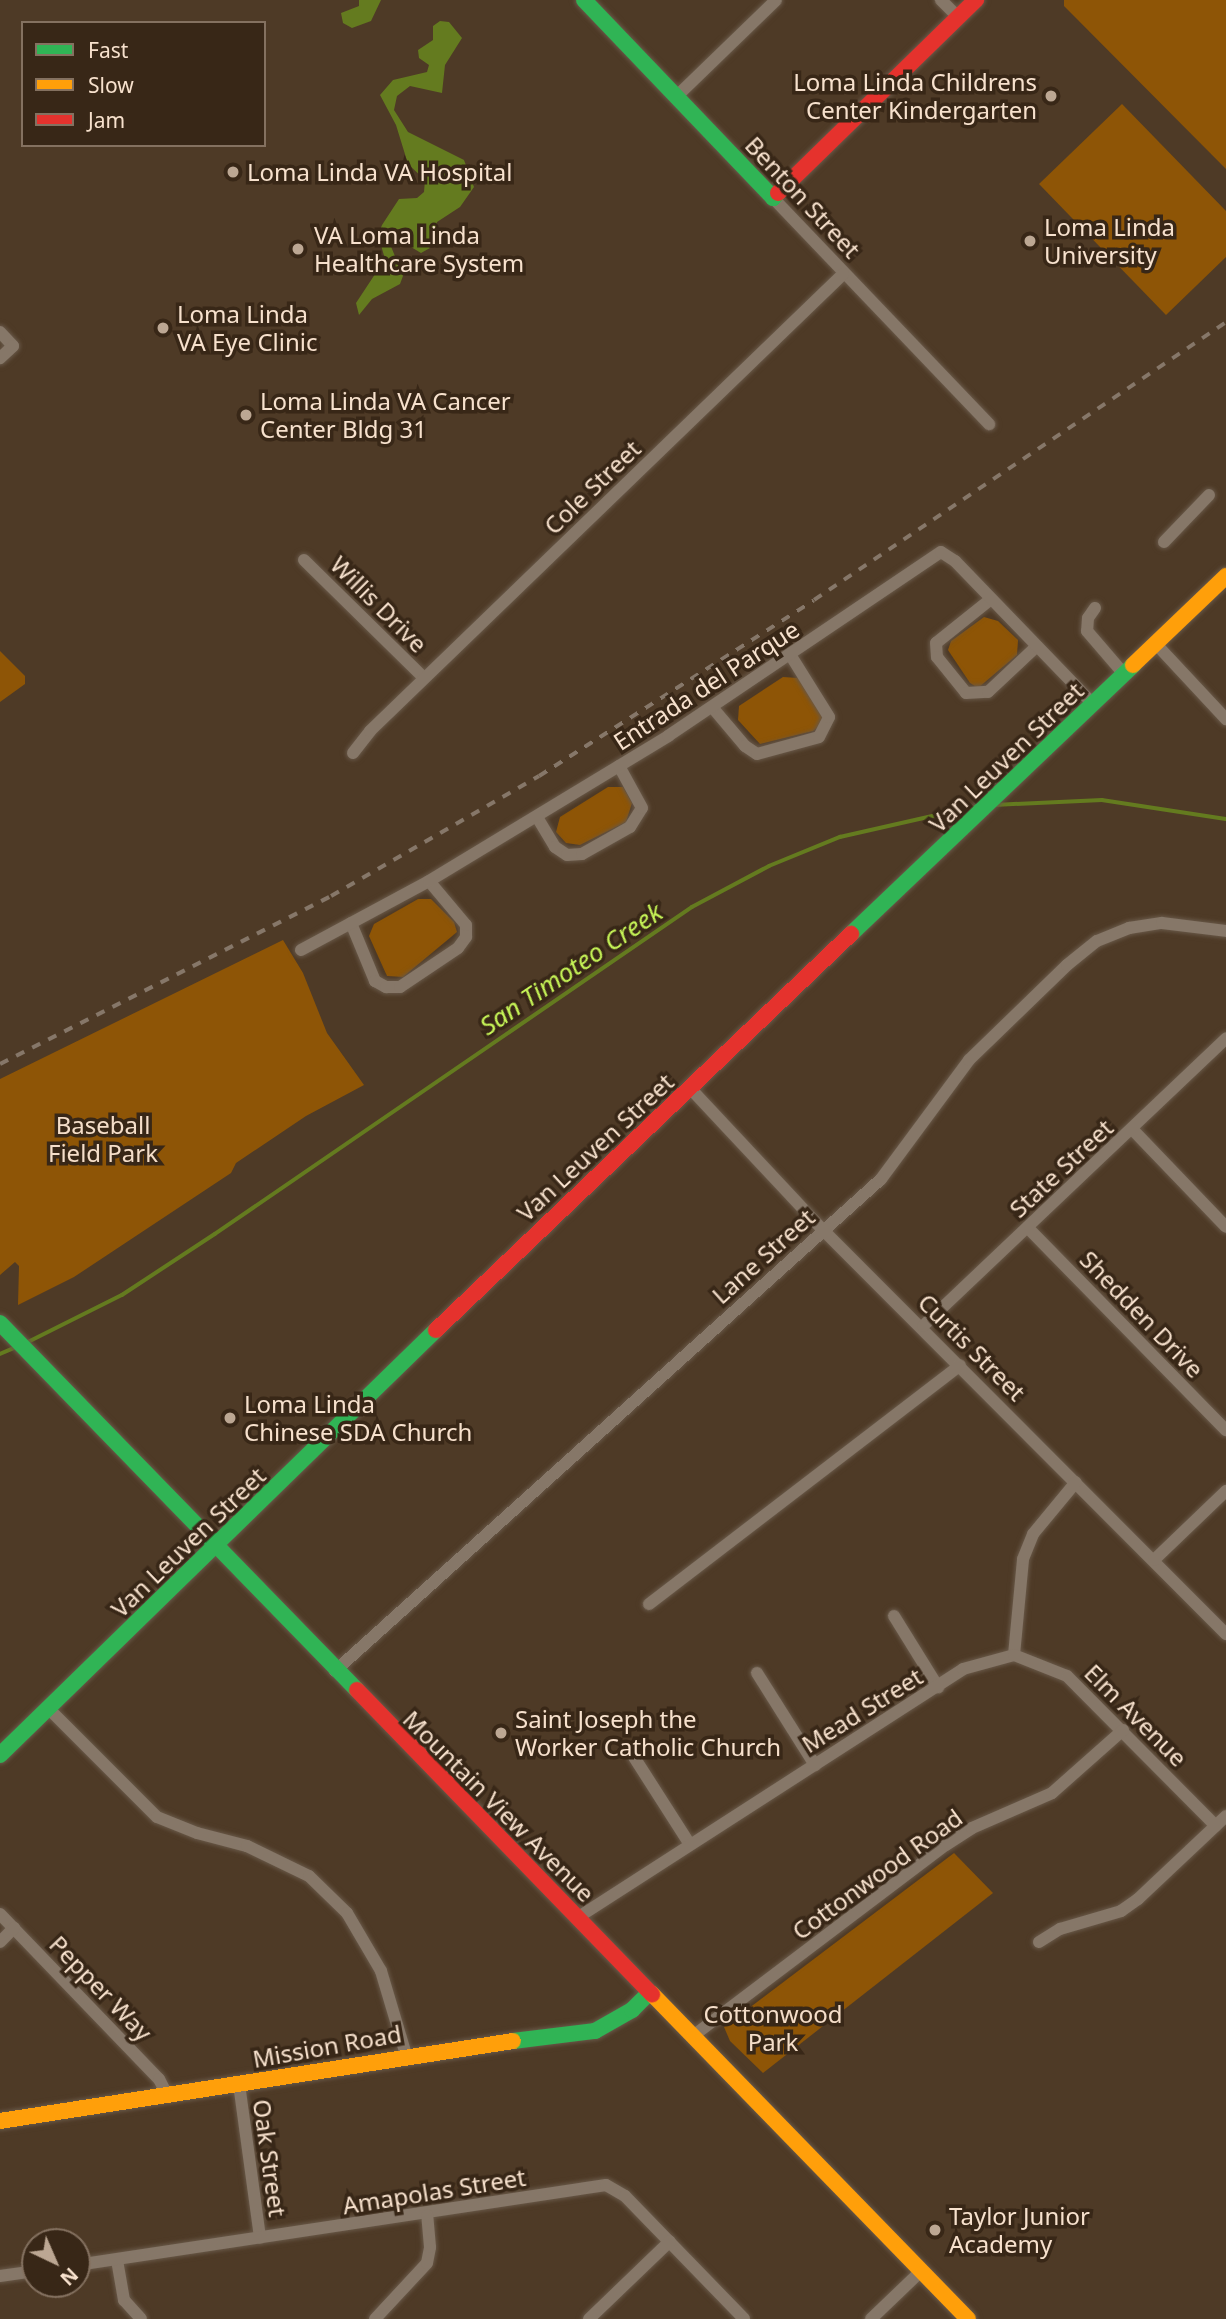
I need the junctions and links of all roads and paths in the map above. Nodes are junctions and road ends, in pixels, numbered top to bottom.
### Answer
1 (584, 0) edge
2 (776, 0) edge
3 (941, 0) edge
4 (976, 0) edge
5 (958, 17) junction
6 (676, 97) junction
7 (773, 198) junction
8 (843, 274) junction
9 (0, 332) edge
10 (0, 358) edge
11 (989, 424) dead end
12 (1209, 495) dead end
13 (1164, 542) dead end
14 (304, 560) dead end
15 (1226, 576) edge
16 (991, 599) junction
17 (1095, 608) dead end
18 (1156, 644) junction
19 (1037, 646) junction
20 (791, 656) junction
21 (1124, 674) junction
22 (424, 678) junction
23 (1093, 704) junction
24 (712, 707) junction
25 (1226, 719) edge
26 (353, 753) dead end
27 (620, 766) junction
28 (537, 817) junction
29 (429, 881) junction
30 (351, 923) junction
31 (1226, 931) edge
32 (301, 950) dead end
33 (1226, 1038) edge
34 (690, 1088) junction
35 (1133, 1130) junction
36 (1226, 1227) edge
37 (1028, 1228) junction
38 (822, 1230) junction
39 (0, 1323) edge
40 (923, 1326) junction
41 (960, 1365) junction
42 (1226, 1430) edge
43 (1076, 1482) junction
44 (1226, 1491) edge
45 (219, 1545) junction
46 (1154, 1560) junction
47 (649, 1604) dead end
48 (894, 1616) dead end
49 (1226, 1634) edge
50 (1014, 1655) junction
51 (335, 1671) junction
52 (757, 1673) dead end
53 (938, 1687) junction
54 (48, 1708) junction
55 (1123, 1730) junction
56 (0, 1755) edge
57 (634, 1757) dead end
58 (815, 1765) junction
59 (1226, 1816) edge
60 (1216, 1826) junction
61 (689, 1843) junction
62 (0, 1914) edge
63 (578, 1919) junction
64 (14, 1928) junction
65 (0, 1942) edge
66 (1039, 1942) dead end
67 (650, 1992) junction
68 (692, 2036) junction
69 (406, 2055) junction
70 (239, 2084) junction
71 (167, 2095) junction
72 (0, 2121) edge
73 (427, 2215) junction
74 (260, 2238) junction
75 (670, 2241) junction
76 (117, 2260) junction
77 (91, 2263) edge
78 (921, 2271) junction
79 (21, 2273) edge
80 (0, 2276) edge
81 (141, 2319) edge
82 (375, 2319) edge
83 (589, 2319) edge
84 (744, 2319) edge
85 (871, 2319) edge
86 (968, 2319) edge

1 - 6 street, Benton Street
2 - 6 street
3 - 5 street
4 - 5 street
5 - 7 street
6 - 7 street, Benton Street
7 - 8 street, Benton Street
8 - 11 street, Benton Street
8 - 22 street, Cole Street
9 - 10 street
12 - 13 street
14 - 22 street, Willis Drive
15 - 18 street, Van Leuven Street
16 - 19 street, Entrada del Parque
16 - 19 street
16 - 20 street, Entrada del Parque
17 - 21 street
18 - 21 street, Van Leuven Street
18 - 25 street
19 - 23 street, Entrada del Parque
20 - 24 street, Entrada del Parque
20 - 24 street
21 - 23 street, Van Leuven Street
22 - 26 street, Cole Street
23 - 34 street, Van Leuven Street
24 - 27 street, Entrada del Parque
27 - 28 street, Entrada del Parque
27 - 28 street
28 - 29 street, Entrada del Parque
29 - 30 street, Entrada del Parque
29 - 30 street
30 - 32 street, Entrada del Parque
31 - 38 street, Lane Street
33 - 35 street, State Street
34 - 38 street, Curtis Street
34 - 45 street, Van Leuven Street
35 - 36 street
35 - 37 street, State Street
37 - 40 street, State Street
37 - 42 street, Shedden Drive
38 - 40 street, Curtis Street
38 - 51 street, Lane Street
39 - 45 street, Mountain View Avenue
40 - 41 street, Curtis Street
41 - 43 street, Curtis Street
41 - 47 street
43 - 46 street, Curtis Street
43 - 50 street
44 - 46 street
45 - 51 street, Mountain View Avenue
45 - 54 street, Van Leuven Street
46 - 49 street, Curtis Street
48 - 53 street
50 - 53 street, Mead Street
50 - 55 street, Elm Avenue
51 - 63 street, Mountain View Avenue
52 - 58 street
53 - 58 street, Mead Street
54 - 56 street, Van Leuven Street
54 - 69 street
55 - 60 street, Elm Avenue
55 - 68 street, Cottonwood Road
57 - 61 street
58 - 61 street, Mead Street
59 - 60 street
60 - 66 street
61 - 63 street, Mead Street
62 - 64 street, Pepper Way
63 - 67 street, Mountain View Avenue
64 - 65 street
64 - 71 street, Pepper Way
67 - 68 street, Mountain View Avenue
67 - 69 street, Mission Road
68 - 78 street, Mountain View Avenue
69 - 70 street, Mission Road
70 - 71 street, Mission Road
70 - 74 street, Oak Street
71 - 72 street, Mission Road
73 - 74 street, Amapolas Street
73 - 75 street, Amapolas Street
73 - 82 street
74 - 76 street, Amapolas Street
75 - 83 street
75 - 84 street, Amapolas Street
76 - 77 street, Amapolas Street
76 - 81 street
78 - 85 street
78 - 86 street, Mountain View Avenue
79 - 80 street

